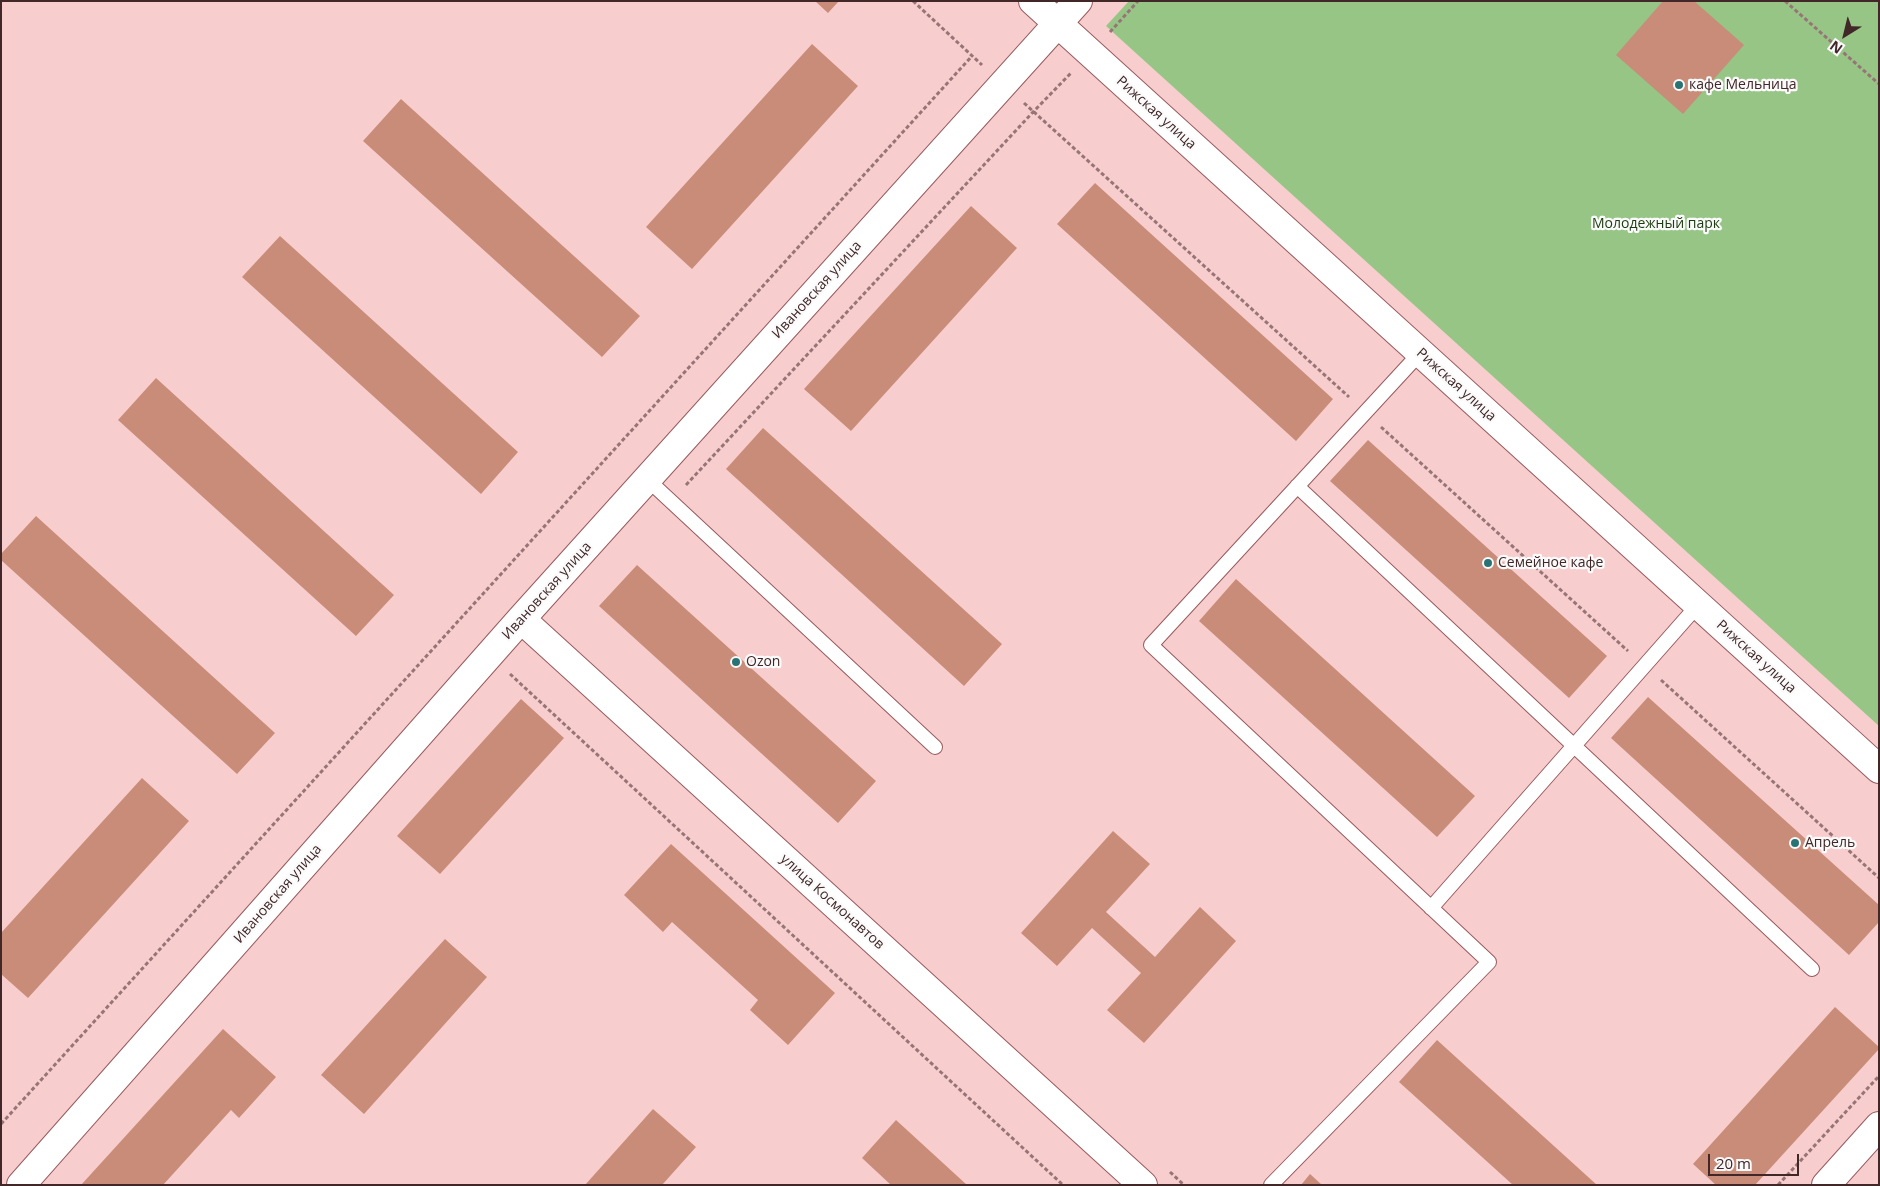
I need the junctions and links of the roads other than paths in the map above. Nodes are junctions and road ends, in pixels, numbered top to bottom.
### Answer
1 (1033, 1) edge
2 (1078, 1) edge
3 (1058, 23) junction
4 (1420, 353) junction
5 (647, 479) junction
6 (1297, 486) junction
7 (1698, 605) junction
8 (520, 619) junction
9 (1574, 746) junction
10 (936, 747) dead end
11 (1879, 769) edge
12 (1431, 908) junction
13 (1812, 969) dead end
14 (1879, 1126) edge
15 (1, 1180) edge
16 (7, 1185) edge
17 (21, 1185) edge
18 (1143, 1185) edge
19 (1271, 1185) edge
20 (1826, 1185) edge

1 - 3 street, Рижская улица
2 - 3 street, Ивановская улица
3 - 4 street, Рижская улица
3 - 5 street, Ивановская улица
4 - 6 lane
4 - 7 street, Рижская улица
5 - 8 street, Ивановская улица
5 - 10 lane
6 - 9 lane
6 - 12 lane
7 - 9 lane
7 - 11 street, Рижская улица
8 - 17 street, Ивановская улица
8 - 18 street, улица Космонавтов
9 - 12 lane
9 - 13 lane
12 - 19 lane
14 - 20 street
15 - 16 street

